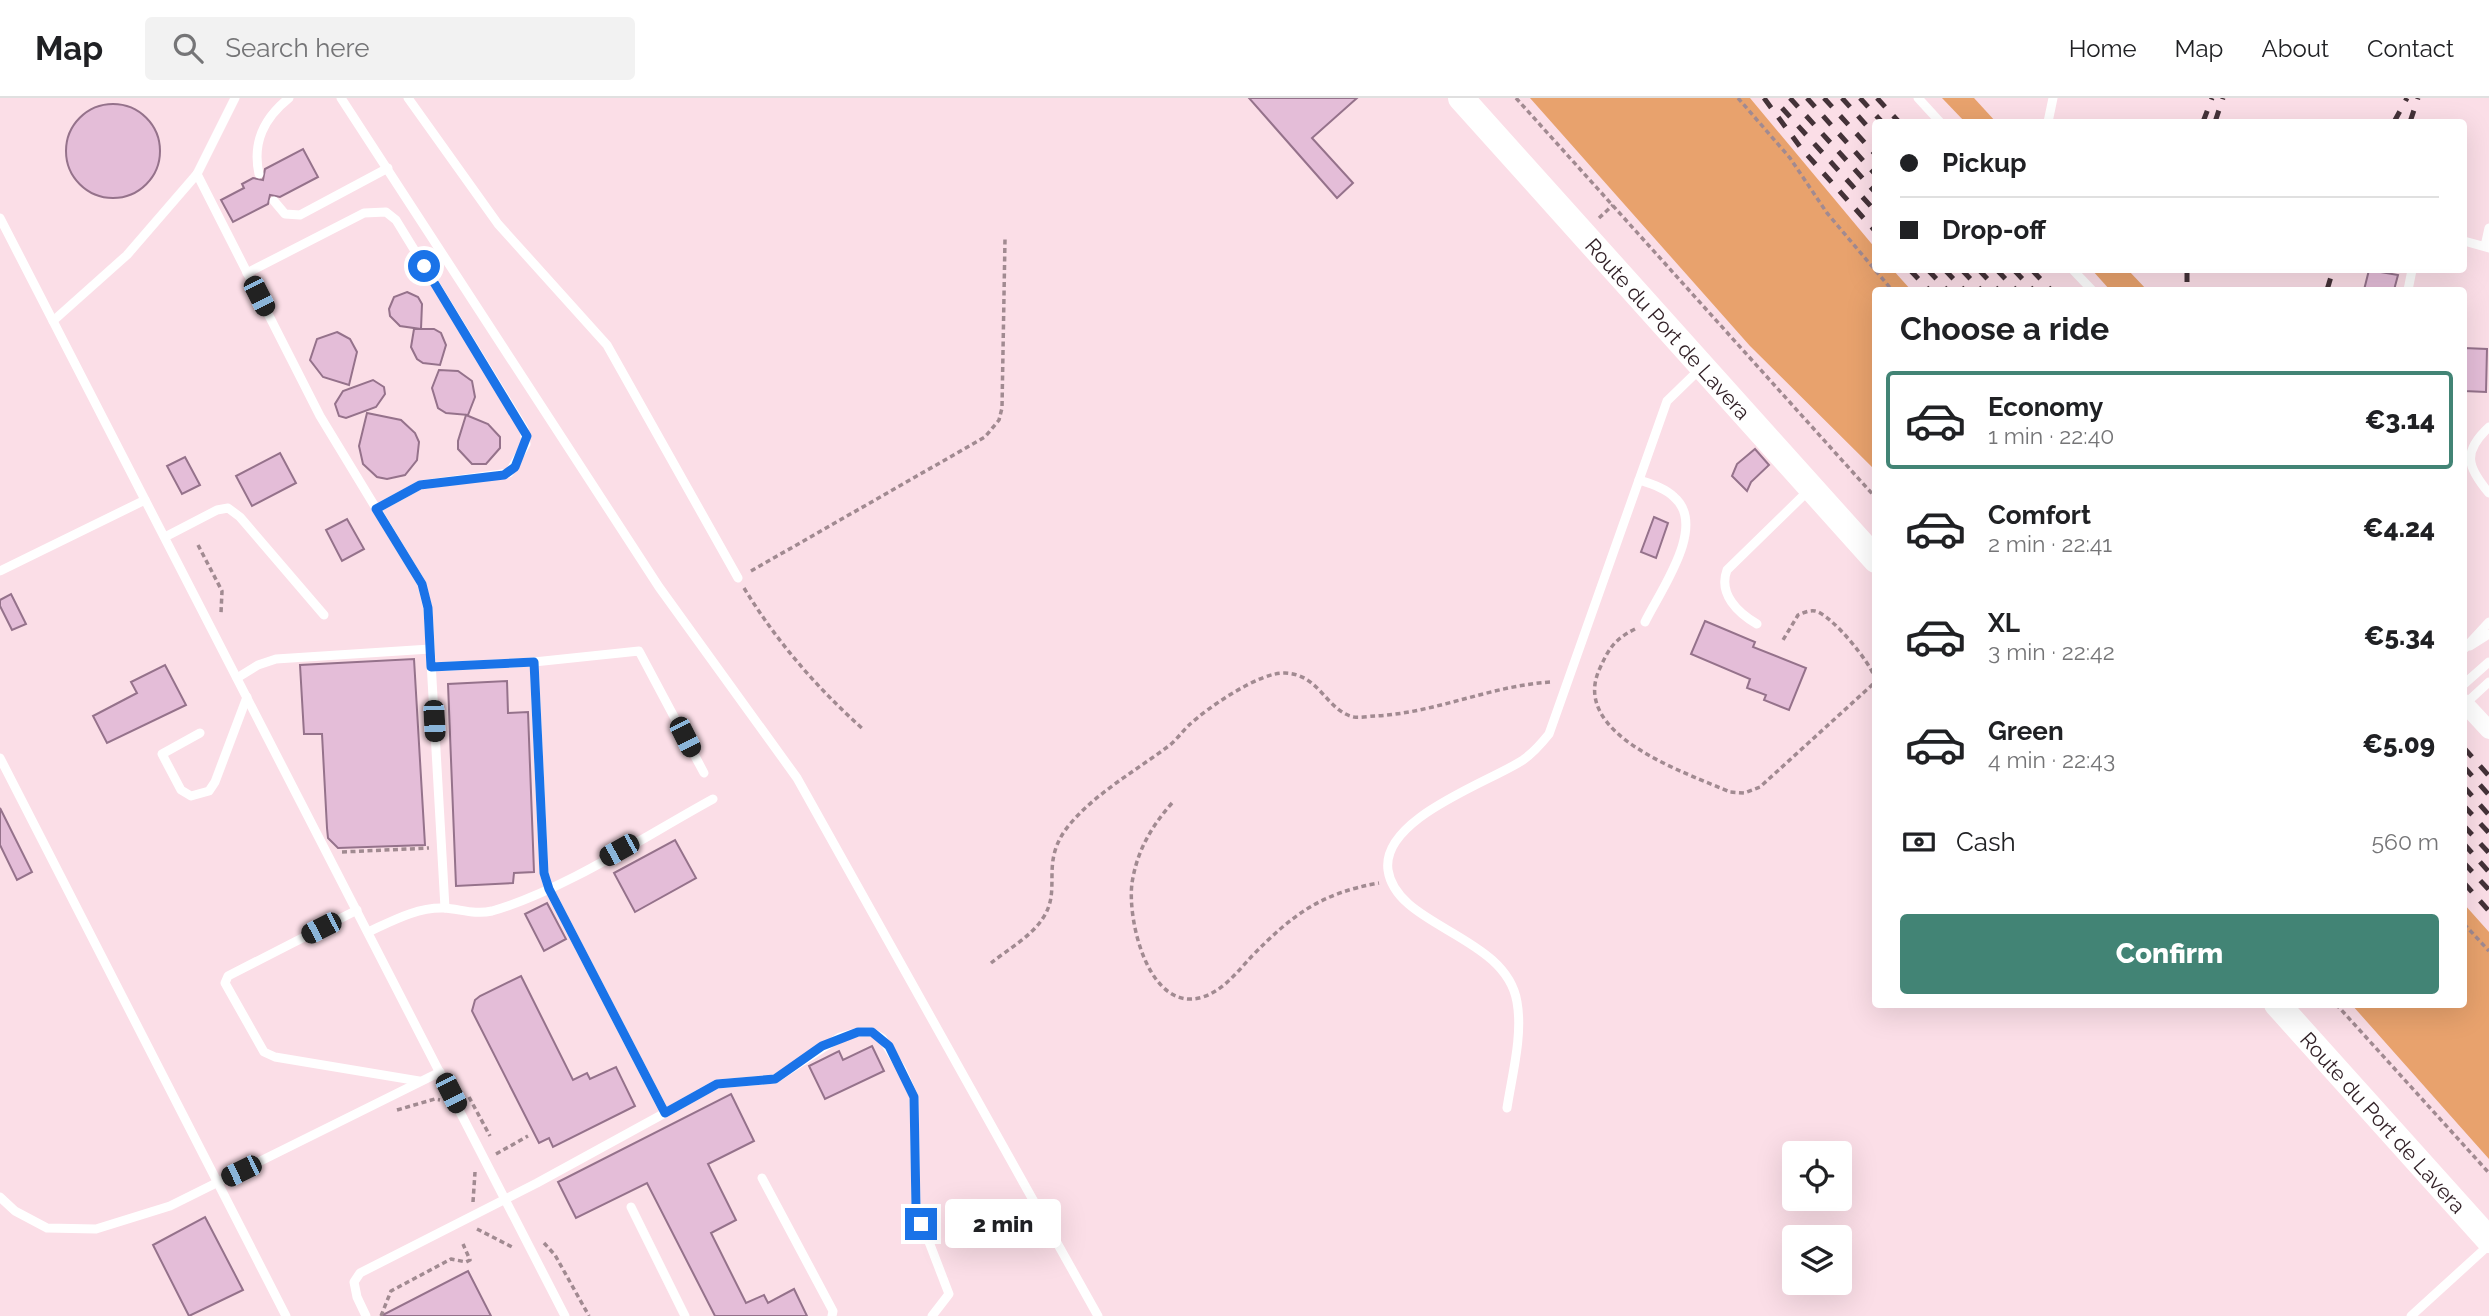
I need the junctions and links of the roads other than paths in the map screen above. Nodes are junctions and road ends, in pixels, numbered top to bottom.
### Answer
1 (234, 98) edge
2 (289, 98) edge
3 (341, 98) edge
4 (408, 98) edge
5 (1461, 98) edge
6 (1918, 98) edge
7 (2053, 98) edge
8 (1937, 119) edge
9 (2049, 119) edge
10 (388, 167) junction
11 (197, 174) junction
12 (260, 174) dead end
13 (274, 201) dead end
14 (0, 218) edge
15 (2489, 228) edge
16 (2467, 242) edge
17 (2487, 247) edge
18 (247, 273) junction
19 (2076, 273) edge
20 (2089, 287) edge
21 (53, 321) junction
22 (1703, 367) junction
23 (2489, 427) edge
24 (1639, 480) junction
25 (1811, 488) junction
26 (2489, 493) edge
27 (145, 500) junction
28 (376, 509) junction
29 (165, 537) junction
30 (1872, 556) edge
31 (0, 571) edge
32 (738, 578) road end
33 (324, 615) dead end
34 (1645, 622) road end
35 (2489, 622) edge
36 (1757, 624) dead end
37 (2489, 634) edge
38 (2467, 647) edge
39 (2467, 648) edge
40 (430, 649) junction
41 (534, 662) junction
42 (2489, 662) edge
43 (431, 667) junction
44 (237, 678) junction
45 (2467, 681) edge
46 (2489, 682) edge
47 (247, 697) junction
48 (2467, 701) edge
49 (2467, 707) edge
50 (2489, 730) edge
51 (200, 733) dead end
52 (0, 758) edge
53 (704, 773) dead end
54 (713, 799) dead end
55 (549, 889) junction
56 (445, 908) junction
57 (357, 910) junction
58 (368, 932) junction
59 (2281, 1008) edge
60 (440, 1072) junction
61 (420, 1082) junction
62 (1507, 1108) dead end
63 (665, 1113) junction
64 (762, 1178) dead end
65 (216, 1183) junction
66 (0, 1197) edge
67 (505, 1199) junction
68 (631, 1208) dead end
69 (2489, 1242) edge
70 (286, 1316) edge
71 (366, 1316) edge
72 (565, 1316) edge
73 (685, 1316) edge
74 (832, 1316) edge
75 (932, 1316) edge
76 (1098, 1316) edge
77 (2411, 1316) edge

1 - 11 lane
2 - 12 lane
3 - 10 lane
4 - 32 lane
5 - 22 street, Route du Port de Lavera
6 - 8 lane
7 - 9 lane
10 - 13 lane
10 - 76 lane
11 - 18 lane
11 - 21 lane
14 - 21 lane
15 - 17 lane
16 - 17 lane
18 - 28 lane
18 - 28 lane
19 - 20 lane
21 - 27 lane
22 - 24 lane
22 - 25 street, Route du Port de Lavera
23 - 26 lane
24 - 34 lane
24 - 62 lane
25 - 30 street, Route du Port de Lavera
25 - 36 lane
27 - 29 lane
27 - 31 lane
28 - 40 lane
29 - 33 lane
29 - 44 lane
35 - 38 lane
37 - 39 lane
40 - 43 lane
40 - 44 lane
41 - 43 lane
41 - 53 lane
41 - 55 lane
42 - 45 lane
43 - 56 lane
44 - 47 lane
46 - 48 lane
47 - 51 lane
47 - 57 lane
49 - 50 street
52 - 65 lane
54 - 55 lane
55 - 56 lane
55 - 63 lane
56 - 58 lane
57 - 58 lane
57 - 61 lane
58 - 60 lane
59 - 69 street, Route du Port de Lavera
60 - 61 lane
60 - 67 lane
61 - 65 lane
63 - 67 lane
63 - 75 lane
64 - 74 lane
65 - 66 lane
65 - 70 lane
67 - 71 lane
67 - 72 lane
68 - 73 lane
69 - 77 lane

